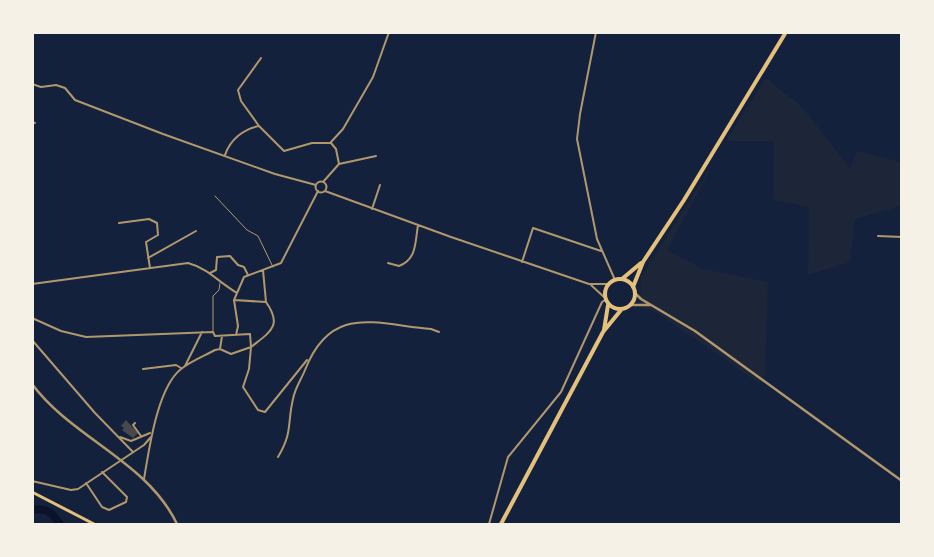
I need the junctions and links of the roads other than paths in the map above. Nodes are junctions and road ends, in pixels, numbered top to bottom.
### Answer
1 (389, 32) edge
2 (596, 32) edge
3 (786, 32) edge
4 (261, 58) dead end
5 (32, 84) edge
6 (259, 126) junction
7 (331, 143) junction
8 (225, 155) junction
9 (376, 156) dead end
10 (339, 164) junction
11 (323, 182) junction
12 (316, 185) junction
13 (380, 185) dead end
14 (318, 191) junction
15 (326, 191) junction
16 (215, 196) dead end
17 (372, 209) junction
18 (119, 223) dead end
19 (418, 225) junction
20 (196, 230) dead end
21 (878, 236) dead end
22 (902, 237) edge
23 (602, 252) junction
24 (148, 258) junction
25 (522, 262) junction
26 (643, 262) junction
27 (388, 263) dead end
28 (274, 267) junction
29 (150, 268) junction
30 (263, 270) junction
31 (210, 273) junction
32 (248, 274) junction
33 (622, 279) junction
34 (615, 280) junction
35 (220, 283) junction
36 (32, 284) edge
37 (589, 284) junction
38 (608, 284) junction
39 (633, 287) junction
40 (237, 293) junction
41 (635, 293) junction
42 (234, 300) junction
43 (606, 300) junction
44 (266, 302) junction
45 (631, 305) junction
46 (652, 306) junction
47 (621, 310) junction
48 (32, 318) edge
49 (202, 332) junction
50 (213, 332) junction
51 (439, 332) dead end
52 (604, 332) junction
53 (236, 334) junction
54 (222, 336) junction
55 (32, 340) edge
56 (251, 347) junction
57 (220, 349) junction
58 (307, 360) junction
59 (185, 366) junction
60 (181, 368) junction
61 (143, 369) dead end
62 (32, 384) edge
63 (135, 423) dead end
64 (151, 433) junction
65 (141, 436) junction
66 (118, 437) junction
67 (150, 437) junction
68 (133, 452) junction
69 (278, 457) dead end
70 (120, 460) junction
71 (102, 472) junction
72 (32, 480) edge
73 (144, 480) junction
74 (902, 481) edge
75 (86, 483) junction
76 (32, 492) edge
77 (94, 524) edge
78 (176, 524) edge
79 (489, 524) edge
80 (501, 524) edge

1 - 7 street
2 - 23 street
3 - 26 main road
4 - 6 street
5 - 8 street
6 - 7 street
6 - 8 street
7 - 10 street
8 - 12 street
9 - 10 street
10 - 11 street
11 - 12 street
11 - 15 street
12 - 14 street
13 - 17 street
14 - 15 street
14 - 28 street
15 - 17 street
16 - 28 lane
17 - 19 street
18 - 24 street
19 - 25 street
19 - 27 street
20 - 24 street
21 - 22 street
23 - 25 street
23 - 34 street
24 - 29 street
25 - 37 street
26 - 33 main road
26 - 39 main road
28 - 30 street
29 - 31 street
29 - 36 street
30 - 32 street
30 - 44 street
31 - 32 street
31 - 35 street
32 - 40 street
33 - 34 main road
33 - 39 main road
34 - 38 main road
35 - 40 street
35 - 50 lane
37 - 38 street
37 - 43 street
38 - 43 main road
39 - 41 main road
40 - 42 street
41 - 45 main road
41 - 46 street
42 - 44 street
42 - 53 street
43 - 47 main road
43 - 52 main road
43 - 79 street
44 - 56 street
45 - 46 street
45 - 47 main road
46 - 74 street
47 - 52 main road
48 - 49 street
49 - 50 street
49 - 59 street
50 - 54 street
51 - 58 street
52 - 80 main road
53 - 54 street
53 - 56 street
54 - 57 street
55 - 66 street
56 - 57 street
56 - 58 street
57 - 59 street
58 - 69 street
59 - 60 street
60 - 61 street
60 - 64 street
62 - 70 street
63 - 65 street
64 - 65 street
64 - 67 street
65 - 66 street
66 - 68 street
67 - 68 street
67 - 73 street
68 - 70 street
70 - 71 street
70 - 73 street
71 - 75 street
71 - 75 street
72 - 75 street
73 - 78 street
76 - 77 main road

